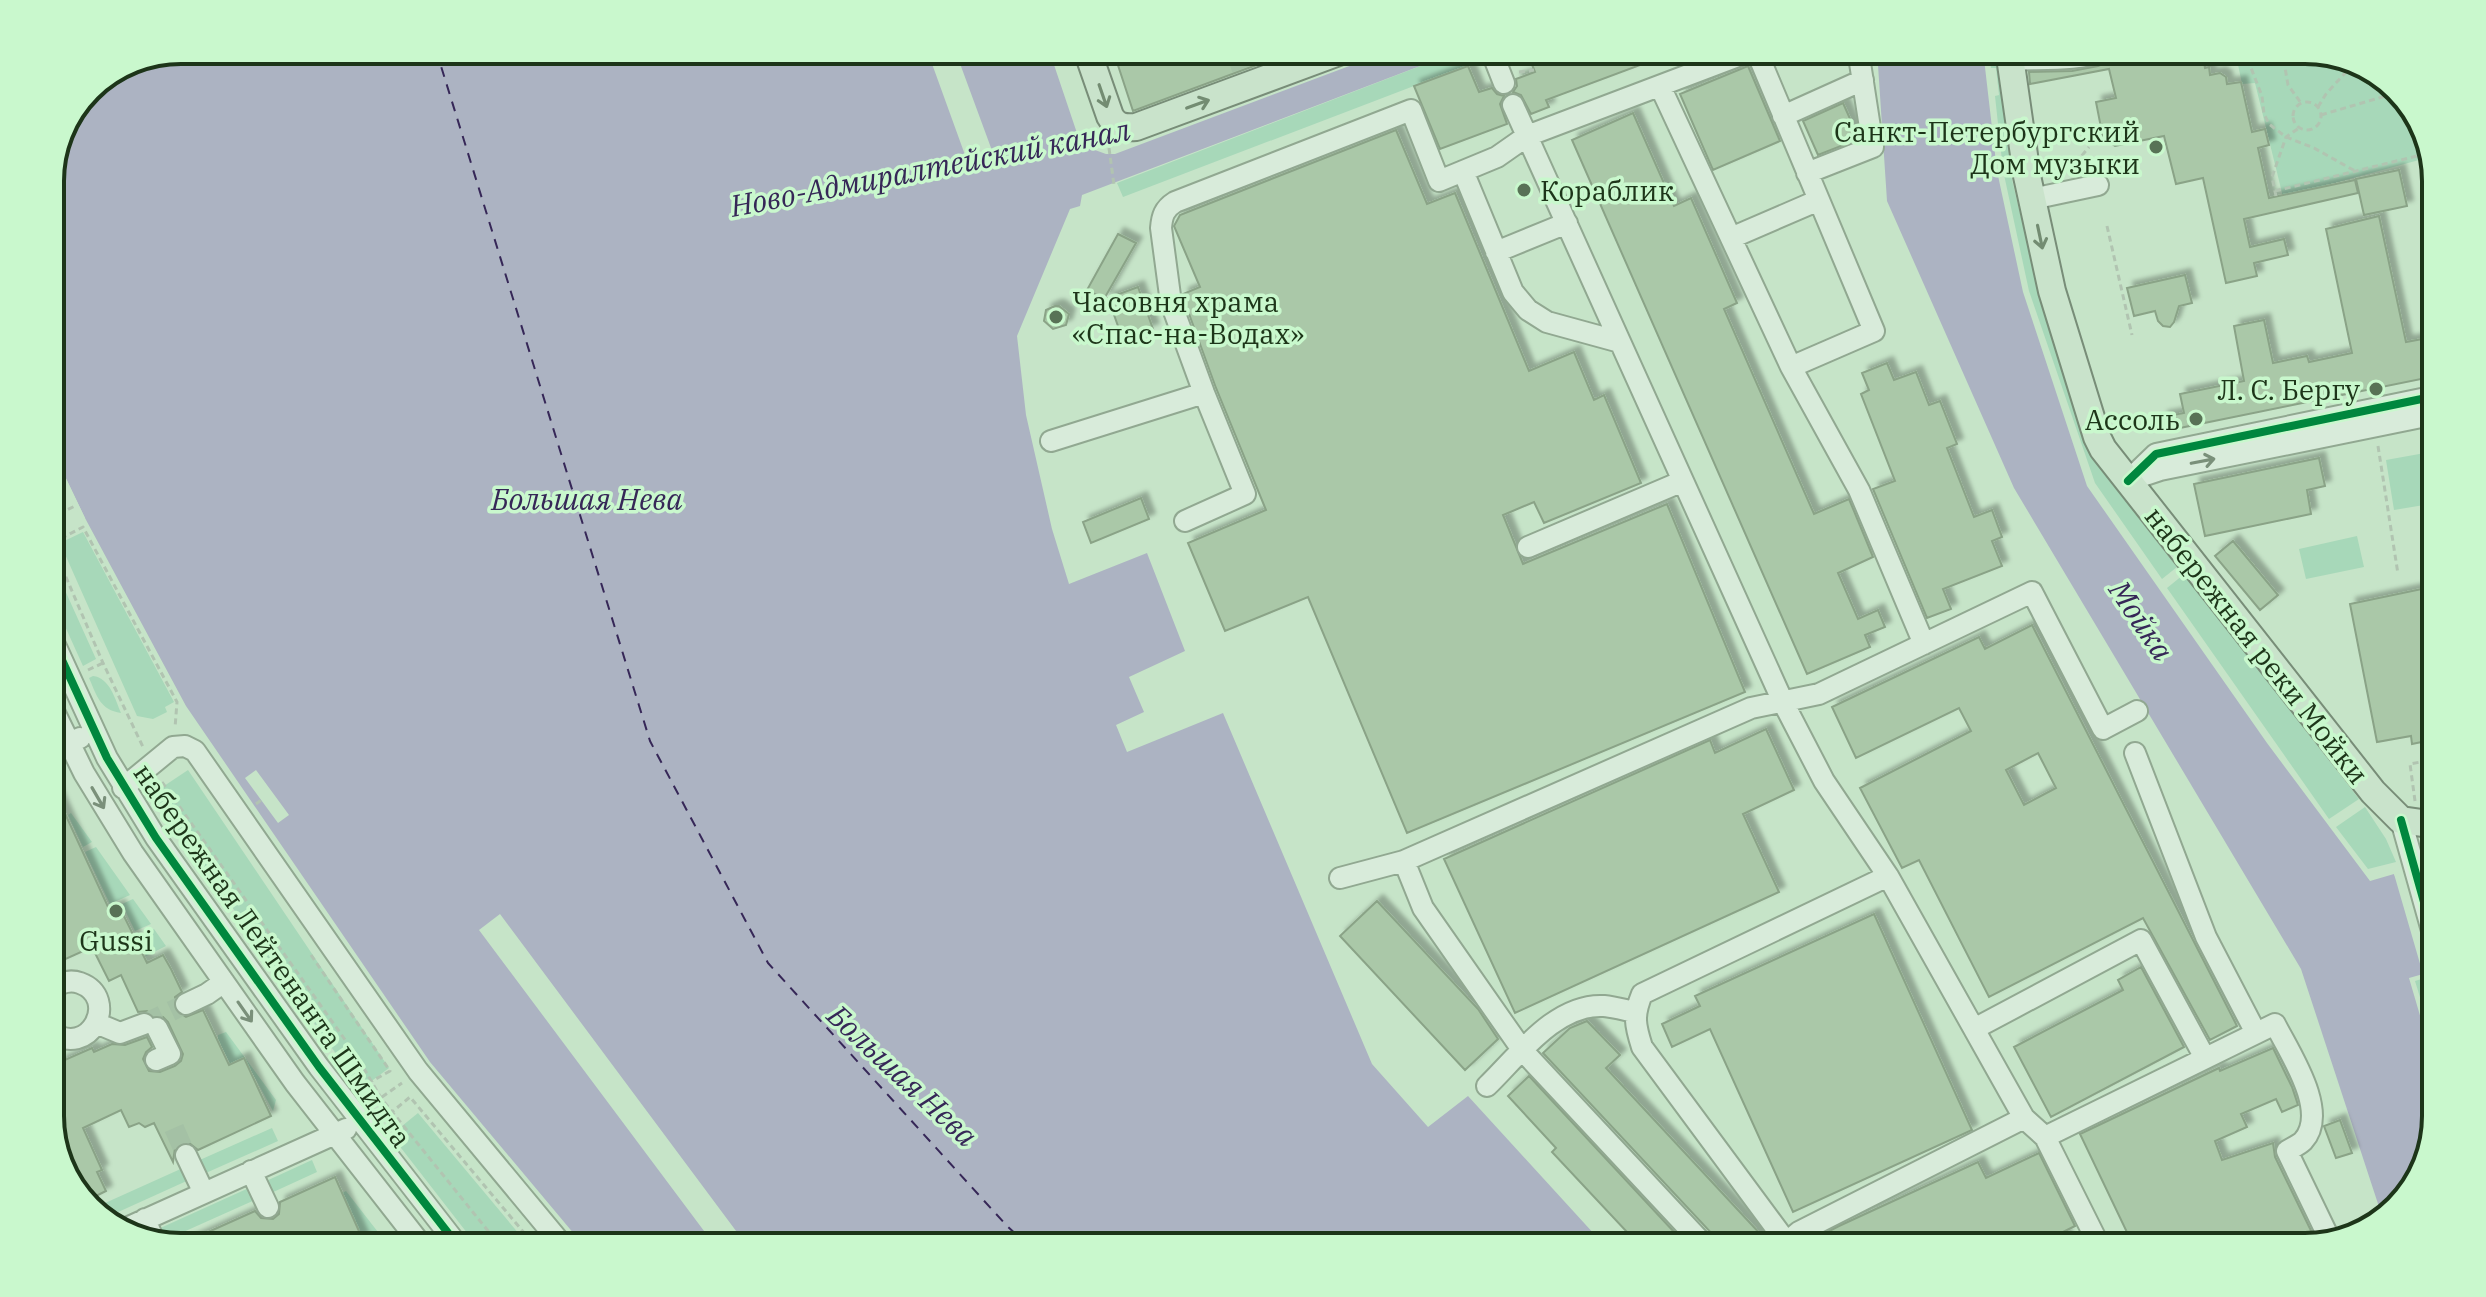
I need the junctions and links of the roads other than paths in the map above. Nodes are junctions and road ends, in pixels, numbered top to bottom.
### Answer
1 (1092, 64) edge
2 (1294, 64) edge
3 (1497, 64) edge
4 (1718, 64) edge
5 (1761, 64) edge
6 (1860, 64) edge
7 (2010, 64) edge
8 (1863, 80) junction
9 (1504, 83) dead end
10 (1660, 86) junction
11 (1513, 105) dead end
12 (1783, 116) junction
13 (1527, 136) junction
14 (1463, 171) junction
15 (1807, 173) junction
16 (2098, 185) dead end
17 (2032, 199) junction
18 (1819, 200) junction
19 (1567, 223) junction
20 (1731, 238) junction
21 (1496, 252) junction
22 (1620, 342) junction
23 (1791, 367) junction
24 (1204, 393) junction
25 (2422, 400) edge
26 (2422, 416) edge
27 (2332, 426) junction
28 (1051, 441) dead end
29 (1683, 481) junction
30 (2128, 481) junction
31 (1185, 521) dead end
32 (1528, 547) dead end
33 (1924, 644) junction
34 (64, 664) edge
35 (1783, 702) junction
36 (2137, 711) dead end
37 (95, 732) junction
38 (64, 745) edge
39 (64, 753) edge
40 (2135, 753) dead end
41 (123, 788) junction
42 (2408, 810) junction
43 (2422, 818) edge
44 (1404, 861) junction
45 (1888, 876) junction
46 (1340, 878) dead end
47 (2422, 898) edge
48 (64, 982) edge
49 (224, 982) junction
50 (186, 1004) tunnel mouth
51 (1635, 1012) junction
52 (96, 1023) junction
53 (1974, 1029) junction
54 (2256, 1033) junction
55 (64, 1038) edge
56 (1523, 1051) junction
57 (2205, 1058) junction
58 (156, 1060) dead end
59 (1487, 1086) dead end
60 (2024, 1118) junction
61 (361, 1122) junction
62 (335, 1134) junction
63 (2045, 1137) junction
64 (186, 1155) tunnel mouth
65 (251, 1171) junction
66 (204, 1193) junction
67 (268, 1207) dead end
68 (145, 1219) junction
69 (135, 1224) edge
70 (149, 1229) edge
71 (2326, 1231) edge
72 (412, 1233) edge
73 (448, 1233) edge
74 (552, 1233) edge
75 (1693, 1233) edge
76 (1777, 1233) edge
77 (1798, 1233) edge
78 (2093, 1233) edge

1 -> 2 main road
3 - 9 street
4 - 10 street
5 - 12 street
6 - 8 street
7 - 17 main road, набережная реки Мойки
8 - 12 street
8 - 15 street
10 - 13 street
10 - 20 street
11 - 13 street
12 - 15 street
13 - 14 street
13 - 19 street
14 - 21 street
14 - 24 street
15 - 18 street
16 - 17 street
17 -> 30 main road, набережная реки Мойки
18 - 20 street
18 - 23 street
19 - 21 street
19 - 22 street
20 - 23 street
21 - 22 street
22 - 29 street
23 - 33 street
24 - 28 street
24 - 31 street
25 - 27 street
26 - 27 street
27 - 30 street
29 - 32 street
29 - 35 street
30 - 42 main road, набережная реки Мойки
33 - 35 street
33 - 36 street
34 - 37 street, набережная Лейтенанта Шмидта
35 - 44 street
35 - 45 street
37 - 38 street
37 - 41 street, набережная Лейтенанта Шмидта
39 -> 49 street, набережная Лейтенанта Шмидта
40 - 54 street
41 - 61 street, набережная Лейтенанта Шмидта
41 - 74 street
42 - 43 main road
42 - 47 street, набережная реки Мойки
44 - 46 street
44 - 56 street
45 - 51 street
45 - 53 street
48 - 52 street
49 - 50 street
49 -> 62 street, набережная Лейтенанта Шмидта
51 - 56 street
51 - 76 street
52 - 55 street
52 - 58 street
53 - 57 street
53 - 60 street
54 - 57 street
54 - 71 street
56 - 59 street
56 - 75 street
57 - 63 street
60 - 63 street
60 - 77 street
61 - 62 street
61 - 73 street, набережная Лейтенанта Шмидта
62 - 65 street
62 - 72 street, набережная Лейтенанта Шмидта
63 - 78 street
64 - 66 street
65 - 66 street
65 - 67 street
66 - 68 street
68 - 69 street
68 - 70 street

